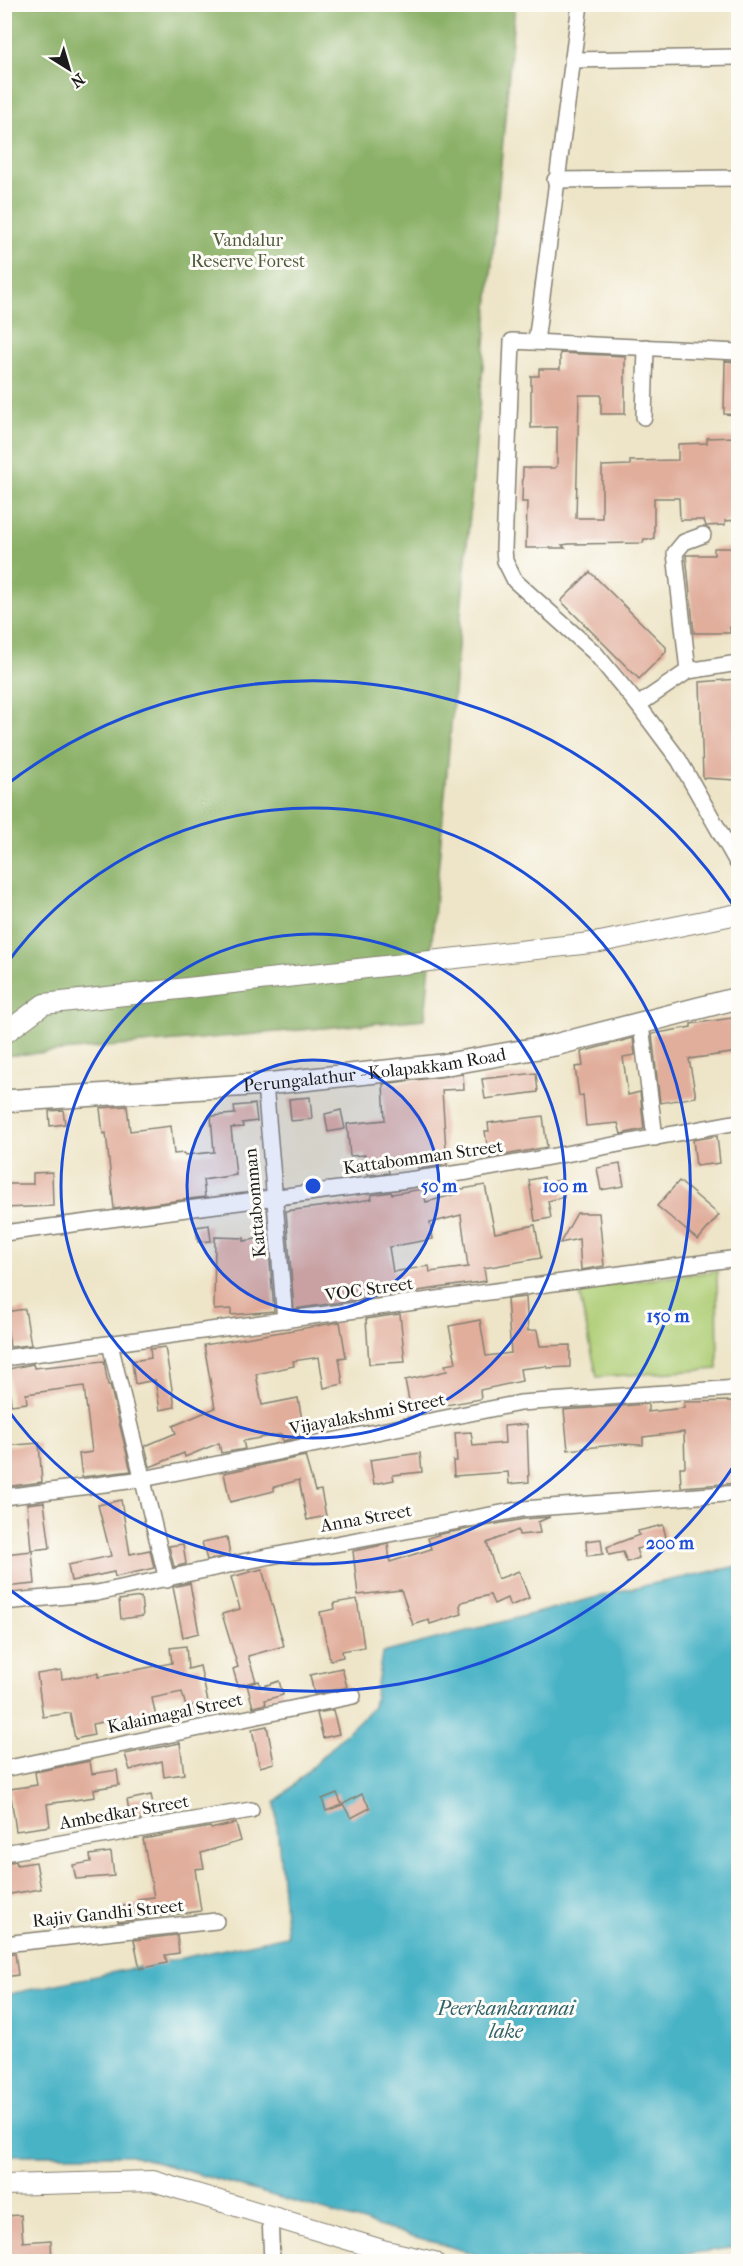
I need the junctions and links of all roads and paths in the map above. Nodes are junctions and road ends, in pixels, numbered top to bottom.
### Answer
1 (580, 4) edge
2 (738, 57) edge
3 (572, 60) junction
4 (738, 178) edge
5 (555, 180) junction
6 (536, 342) junction
7 (646, 347) junction
8 (738, 352) edge
9 (644, 417) dead end
10 (703, 535) dead end
11 (738, 663) edge
12 (688, 671) junction
13 (638, 705) junction
14 (738, 864) edge
15 (738, 914) edge
16 (738, 998) edge
17 (641, 1025) junction
18 (4, 1034) edge
19 (265, 1084) junction
20 (4, 1101) edge
21 (738, 1122) edge
22 (655, 1138) junction
23 (274, 1198) junction
24 (4, 1233) edge
25 (738, 1258) edge
26 (285, 1320) junction
27 (110, 1344) junction
28 (4, 1358) edge
29 (738, 1388) edge
30 (143, 1479) junction
31 (738, 1493) edge
32 (4, 1497) edge
33 (167, 1580) junction
34 (4, 1602) edge
35 (353, 1696) dead end
36 (4, 1769) edge
37 (251, 1810) dead end
38 (4, 1853) edge
39 (216, 1921) dead end
40 (4, 1944) edge
41 (4, 2186) edge
42 (270, 2216) junction
43 (272, 2262) edge
44 (434, 2262) edge

1 - 3 street
2 - 3 street
3 - 5 street
4 - 5 street
5 - 6 street
6 - 7 street
6 - 13 street
7 - 8 street
7 - 9 street
10 - 12 street
11 - 12 street
12 - 13 street
13 - 14 street
15 - 18 street
16 - 17 main road, Perungalathur - Kolapakkam Road
17 - 19 main road, Perungalathur - Kolapakkam Road
17 - 22 street
19 - 20 main road, Perungalathur - Kolapakkam Road
19 - 23 street, Kattabomman
21 - 22 street, Kattabomman Street
22 - 23 street, Kattabomman Street
23 - 24 street, Kattabomman Street
23 - 26 street, Kattabomman
25 - 26 street, VOC Street
26 - 27 street, VOC Street
27 - 28 street, VOC Street
27 - 30 street
29 - 30 street, Vijayalakshmi Street
30 - 32 street, Vijayalakshmi Street
30 - 33 street
31 - 33 street, Anna Street
33 - 34 street, Anna Street
35 - 36 street, Kalaimagal Street
37 - 38 street, Ambedkar Street
39 - 40 street, Rajiv Gandhi Street
41 - 42 street
42 - 43 street
42 - 44 street

